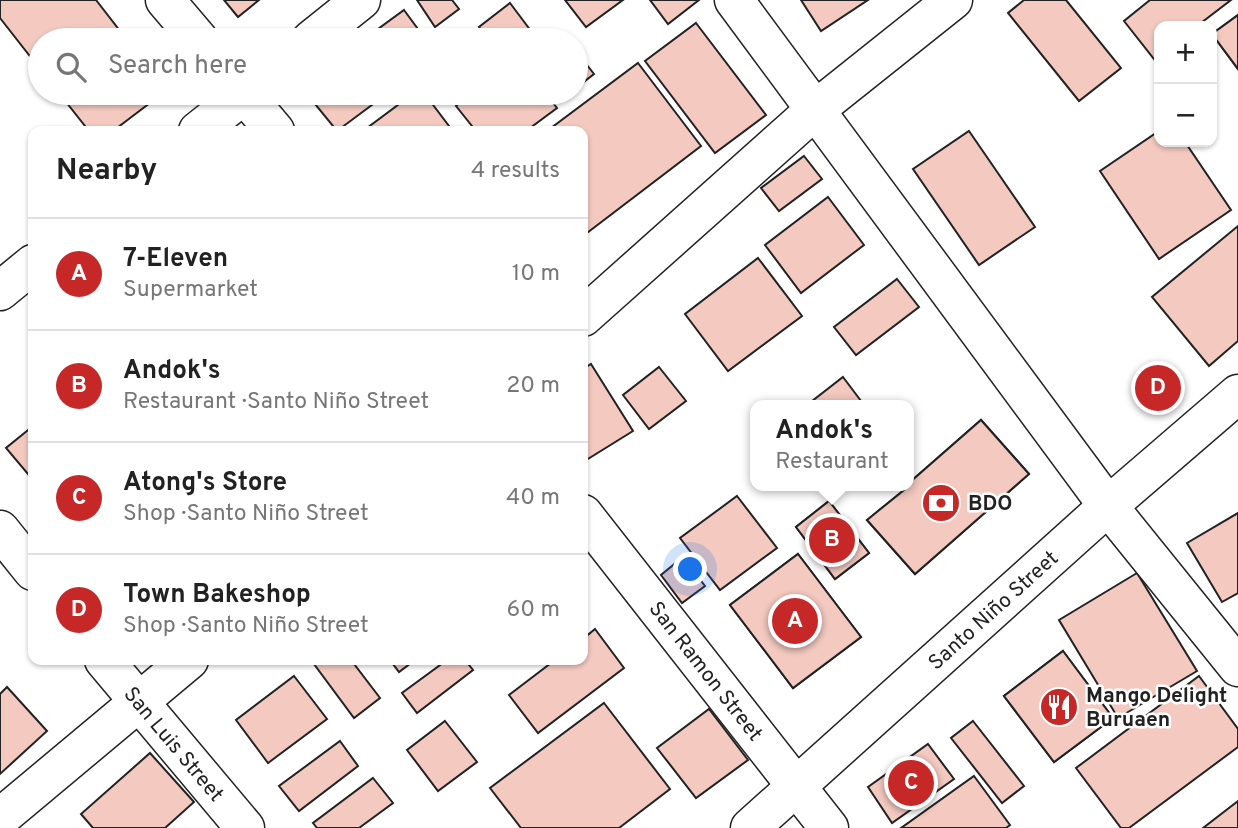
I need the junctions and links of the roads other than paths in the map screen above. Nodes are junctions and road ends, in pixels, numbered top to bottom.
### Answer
1 (165, 0) edge
2 (361, 0) edge
3 (734, 0) edge
4 (953, 0) edge
5 (189, 28) edge
6 (326, 28) edge
7 (229, 105) edge
8 (254, 105) edge
9 (815, 110) junction
10 (204, 126) edge
11 (271, 126) edge
12 (28, 268) edge
13 (0, 291) edge
14 (588, 313) edge
15 (1238, 394) edge
16 (1108, 506) junction
17 (588, 520) edge
18 (0, 530) edge
19 (28, 565) edge
20 (108, 665) edge
21 (183, 665) edge
22 (1238, 667) edge
23 (139, 703) junction
24 (797, 786) junction
25 (0, 818) edge
26 (245, 828) edge
27 (750, 828) edge
28 (829, 828) edge

1 - 5 street
2 - 6 street
3 - 9 street
4 - 9 street
7 - 10 street
8 - 11 street
9 - 14 street
9 - 16 street
12 - 13 street
15 - 16 street, Santo Niño Street
16 - 22 street
16 - 24 street, Santo Niño Street
17 - 24 street, San Ramon Street
18 - 19 street
20 - 23 street, San Luis Street
21 - 23 street
23 - 25 street
23 - 26 street, San Luis Street
24 - 27 street, Santo Niño Street
24 - 28 street, San Ramon Street

